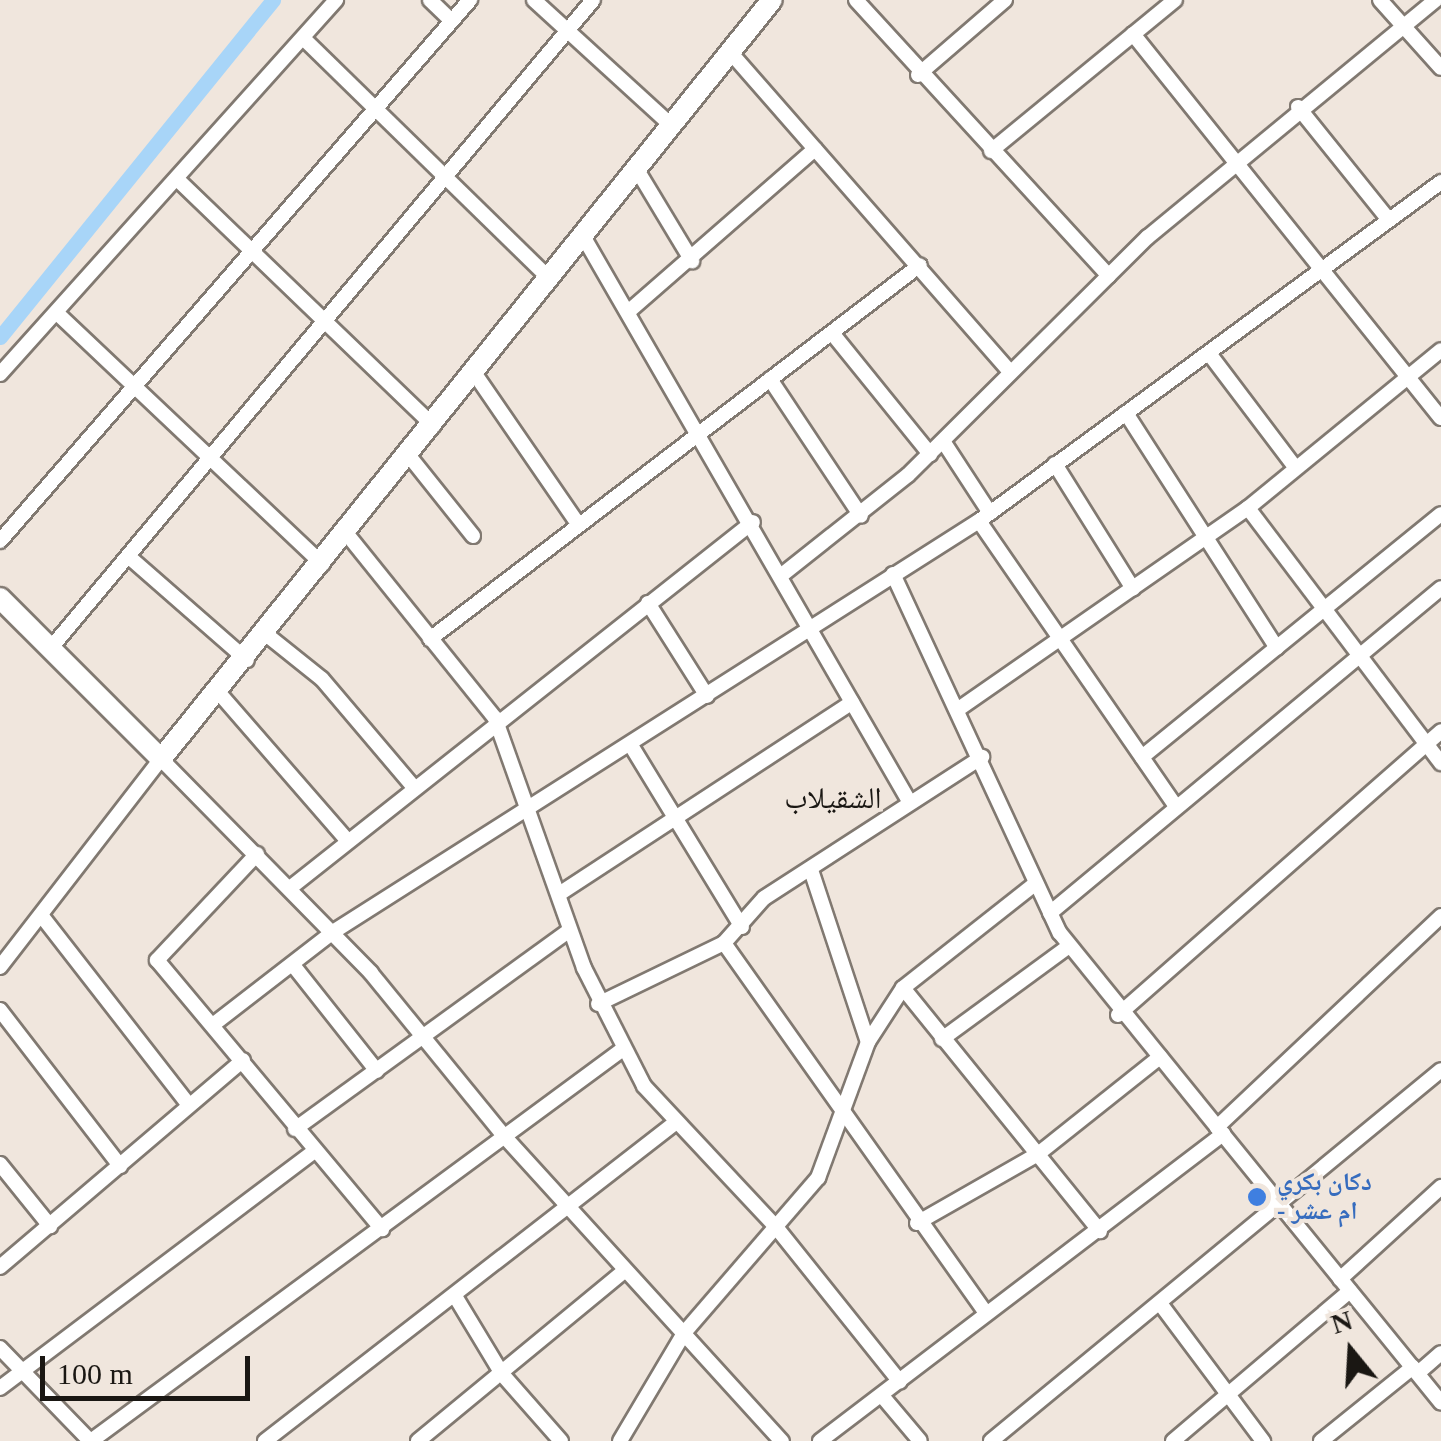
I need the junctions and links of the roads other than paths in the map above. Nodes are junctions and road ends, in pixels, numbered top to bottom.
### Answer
1 (336, 0) edge
2 (430, 0) edge
3 (470, 0) edge
4 (534, 0) edge
5 (593, 0) edge
6 (772, 0) edge
7 (856, 0) edge
8 (1005, 0) edge
9 (1174, 0) edge
10 (1380, 0) edge
11 (1436, 0) edge
12 (452, 21) junction
13 (1402, 26) junction
14 (566, 31) junction
15 (1134, 34) junction
16 (304, 39) junction
17 (731, 54) junction
18 (1441, 68) edge
19 (918, 75) junction
20 (1298, 107) junction
21 (376, 110) junction
22 (672, 125) junction
23 (815, 149) junction
24 (991, 151) junction
25 (1232, 164) junction
26 (636, 168) junction
27 (446, 176) junction
28 (177, 179) junction
29 (1441, 182) edge
30 (1388, 219) junction
31 (584, 236) junction
32 (251, 253) junction
33 (692, 260) junction
34 (920, 266) junction
35 (1322, 270) junction
36 (1109, 276) junction
37 (550, 279) junction
38 (628, 312) junction
39 (58, 314) junction
40 (324, 322) junction
41 (832, 334) junction
42 (1441, 350) edge
43 (1212, 356) junction
44 (1010, 372) junction
45 (0, 374) edge
46 (475, 374) junction
47 (1408, 376) junction
48 (770, 379) junction
49 (131, 390) junction
50 (1126, 413) junction
51 (1441, 418) edge
52 (434, 426) junction
53 (694, 433) junction
54 (943, 442) junction
55 (930, 454) junction
56 (410, 457) junction
57 (207, 461) junction
58 (1055, 464) junction
59 (1295, 467) junction
60 (1248, 508) junction
61 (1441, 514) edge
62 (861, 516) junction
63 (984, 517) junction
64 (752, 522) junction
65 (578, 524) junction
66 (347, 534) junction
67 (473, 536) dead end
68 (1206, 538) junction
69 (0, 542) edge
70 (128, 556) junction
71 (322, 564) junction
72 (784, 574) junction
73 (894, 574) junction
74 (1441, 588) edge
75 (1133, 589) junction
76 (0, 598) edge
77 (648, 604) junction
78 (1322, 611) junction
79 (814, 624) junction
80 (267, 636) junction
81 (430, 639) junction
82 (1060, 640) junction
83 (1277, 648) junction
84 (50, 649) junction
85 (1358, 659) junction
86 (248, 661) junction
87 (220, 694) junction
88 (707, 696) junction
89 (852, 702) junction
90 (960, 708) junction
91 (494, 718) junction
92 (1441, 732) edge
93 (1426, 745) junction
94 (632, 747) junction
95 (982, 757) junction
96 (1142, 757) junction
97 (161, 759) junction
98 (1441, 764) edge
99 (412, 784) junction
100 (910, 801) junction
101 (1176, 807) junction
102 (532, 810) junction
103 (678, 820) junction
104 (346, 839) junction
105 (257, 854) junction
106 (810, 870) junction
107 (1036, 882) junction
108 (290, 888) junction
109 (559, 894) junction
110 (1050, 913) junction
111 (41, 916) junction
112 (1441, 916) edge
113 (742, 927) junction
114 (569, 931) junction
115 (333, 932) junction
116 (724, 943) junction
117 (1068, 946) junction
118 (293, 965) junction
119 (0, 966) edge
120 (902, 988) junction
121 (598, 1004) junction
122 (0, 1010) edge
123 (1118, 1015) junction
124 (214, 1024) junction
125 (426, 1034) junction
126 (942, 1038) junction
127 (868, 1042) junction
128 (623, 1049) junction
129 (1160, 1057) junction
130 (243, 1060) junction
131 (1441, 1070) edge
132 (377, 1072) junction
133 (188, 1104) junction
134 (842, 1118) junction
135 (675, 1123) junction
136 (296, 1130) junction
137 (1220, 1131) junction
138 (504, 1136) junction
139 (314, 1151) junction
140 (1038, 1154) junction
141 (0, 1164) edge
142 (120, 1166) junction
143 (1441, 1186) edge
144 (1282, 1206) junction
145 (570, 1208) junction
146 (917, 1223) junction
147 (50, 1226) junction
148 (776, 1227) junction
149 (382, 1229) junction
150 (1100, 1231) junction
151 (0, 1267) edge
152 (624, 1271) junction
153 (1345, 1285) junction
154 (455, 1296) junction
155 (1162, 1306) junction
156 (986, 1313) junction
157 (684, 1334) junction
158 (0, 1348) edge
159 (1441, 1353) edge
160 (20, 1370) junction
161 (1415, 1370) junction
162 (502, 1374) junction
163 (900, 1382) junction
164 (0, 1388) edge
165 (1228, 1395) junction
166 (883, 1397) junction
167 (1441, 1403) edge
168 (90, 1441) edge
169 (265, 1441) edge
170 (418, 1441) edge
171 (561, 1441) edge
172 (620, 1441) edge
173 (782, 1441) edge
174 (820, 1441) edge
175 (920, 1441) edge
176 (991, 1441) edge
177 (1172, 1441) edge
178 (1264, 1441) edge
179 (1321, 1441) edge

1 - 16 street
2 - 12 street
3 - 12 street
4 - 14 street
5 - 14 street
6 - 17 street
7 - 19 street
8 - 19 street
9 - 15 street
10 - 13 street
11 - 13 street
12 - 21 street
13 - 18 street
13 - 20 street
14 - 22 street
14 - 27 street
15 - 24 street
15 - 25 street
16 - 21 street
16 - 28 street
17 - 22 street
17 - 23 street
19 - 24 street
20 - 25 street
20 - 30 street
21 - 27 street
21 - 32 street
22 - 26 street
23 - 33 street
23 - 34 street
24 - 36 street
25 - 35 street
25 - 36 street
26 - 31 street
26 - 33 street
27 - 37 street
27 - 40 street
28 - 32 street
28 - 39 street
29 - 30 street
30 - 35 street
31 - 37 street
31 - 38 street
32 - 40 street
32 - 49 street
33 - 38 street
34 - 41 street
34 - 44 street
35 - 43 street
35 - 47 street
36 - 44 street
37 - 46 street
38 - 53 street
39 - 45 street
39 - 49 street
40 - 52 street
40 - 57 street
41 - 48 street
41 - 55 street
42 - 47 street
43 - 50 street
43 - 59 street
44 - 54 street
46 - 52 street
46 - 65 street
47 - 51 street
47 - 59 street
48 - 53 street
48 - 62 street
49 - 57 street
49 - 69 street
50 - 58 street
50 - 68 street
52 - 56 street
53 - 64 street
53 - 65 street
54 - 55 street
54 - 63 street
55 - 62 street
56 - 66 street
56 - 67 street
57 - 70 street
57 - 71 street
58 - 63 street
58 - 75 street
59 - 60 street
60 - 68 street
60 - 78 street
61 - 78 street
62 - 72 street
63 - 73 street
63 - 82 street
64 - 72 street
64 - 77 street
65 - 81 street
66 - 71 street
66 - 81 street
68 - 75 street
68 - 83 street
70 - 84 street
70 - 86 street
71 - 80 street
72 - 79 street
73 - 79 street
73 - 90 street
74 - 85 street
75 - 82 street
76 - 84 street
77 - 88 street
77 - 91 street
78 - 83 street
78 - 85 street
79 - 88 street
79 - 89 street
80 - 86 street
80 - 99 street
81 - 91 street
82 - 90 street
82 - 96 street
83 - 96 street
84 - 97 street
85 - 93 street
85 - 101 street
86 - 87 street
87 - 97 street
87 - 104 street
88 - 94 street
89 - 100 street
89 - 103 street
90 - 95 street
91 - 99 street
91 - 102 street
92 - 93 street
93 - 98 street
93 - 123 street
94 - 102 street
94 - 103 street
95 - 100 street
95 - 107 street
96 - 101 street
97 - 105 street
97 - 111 street
99 - 104 street
100 - 106 street
101 - 110 street
102 - 109 street
102 - 115 street
103 - 109 street
103 - 113 street
104 - 108 street
105 - 108 street
105 - 124 street
106 - 113 street
106 - 127 street
107 - 110 street
107 - 120 street
108 - 115 street
109 - 114 street
110 - 117 street
111 - 119 street
111 - 133 street
112 - 137 street
113 - 116 street
114 - 121 street
114 - 125 street
115 - 118 street
115 - 125 street
116 - 121 street
116 - 134 street
117 - 123 street
117 - 126 street
118 - 124 street
118 - 132 street
120 - 126 street
120 - 127 street
121 - 128 street
122 - 142 street
123 - 129 street
124 - 130 street
125 - 132 street
125 - 138 street
126 - 140 street
127 - 134 street
128 - 135 street
128 - 138 street
129 - 137 street
129 - 140 street
130 - 133 street
130 - 136 street
131 - 144 street
132 - 136 street
133 - 142 street
134 - 146 street
134 - 148 street
135 - 145 street
135 - 148 street
136 - 139 street
137 - 144 street
137 - 150 street
138 - 145 street
138 - 149 street
139 - 149 street
139 - 160 street
140 - 146 street
140 - 150 street
141 - 147 street
142 - 147 street
143 - 153 street
144 - 153 street
144 - 155 street
145 - 152 street
145 - 154 street
146 - 156 street
147 - 151 street
148 - 157 street
148 - 163 street
149 - 168 street
150 - 156 street
152 - 157 street
152 - 162 street
153 - 161 street
153 - 165 street
154 - 162 street
154 - 169 street
155 - 165 street
155 - 176 street
156 - 163 street
157 - 172 street
157 - 173 street
158 - 160 street
159 - 161 street
160 - 164 street
160 - 168 street
161 - 167 street
161 - 179 street
162 - 170 street
162 - 171 street
163 - 166 street
165 - 177 street
165 - 178 street
166 - 174 street
166 - 175 street

